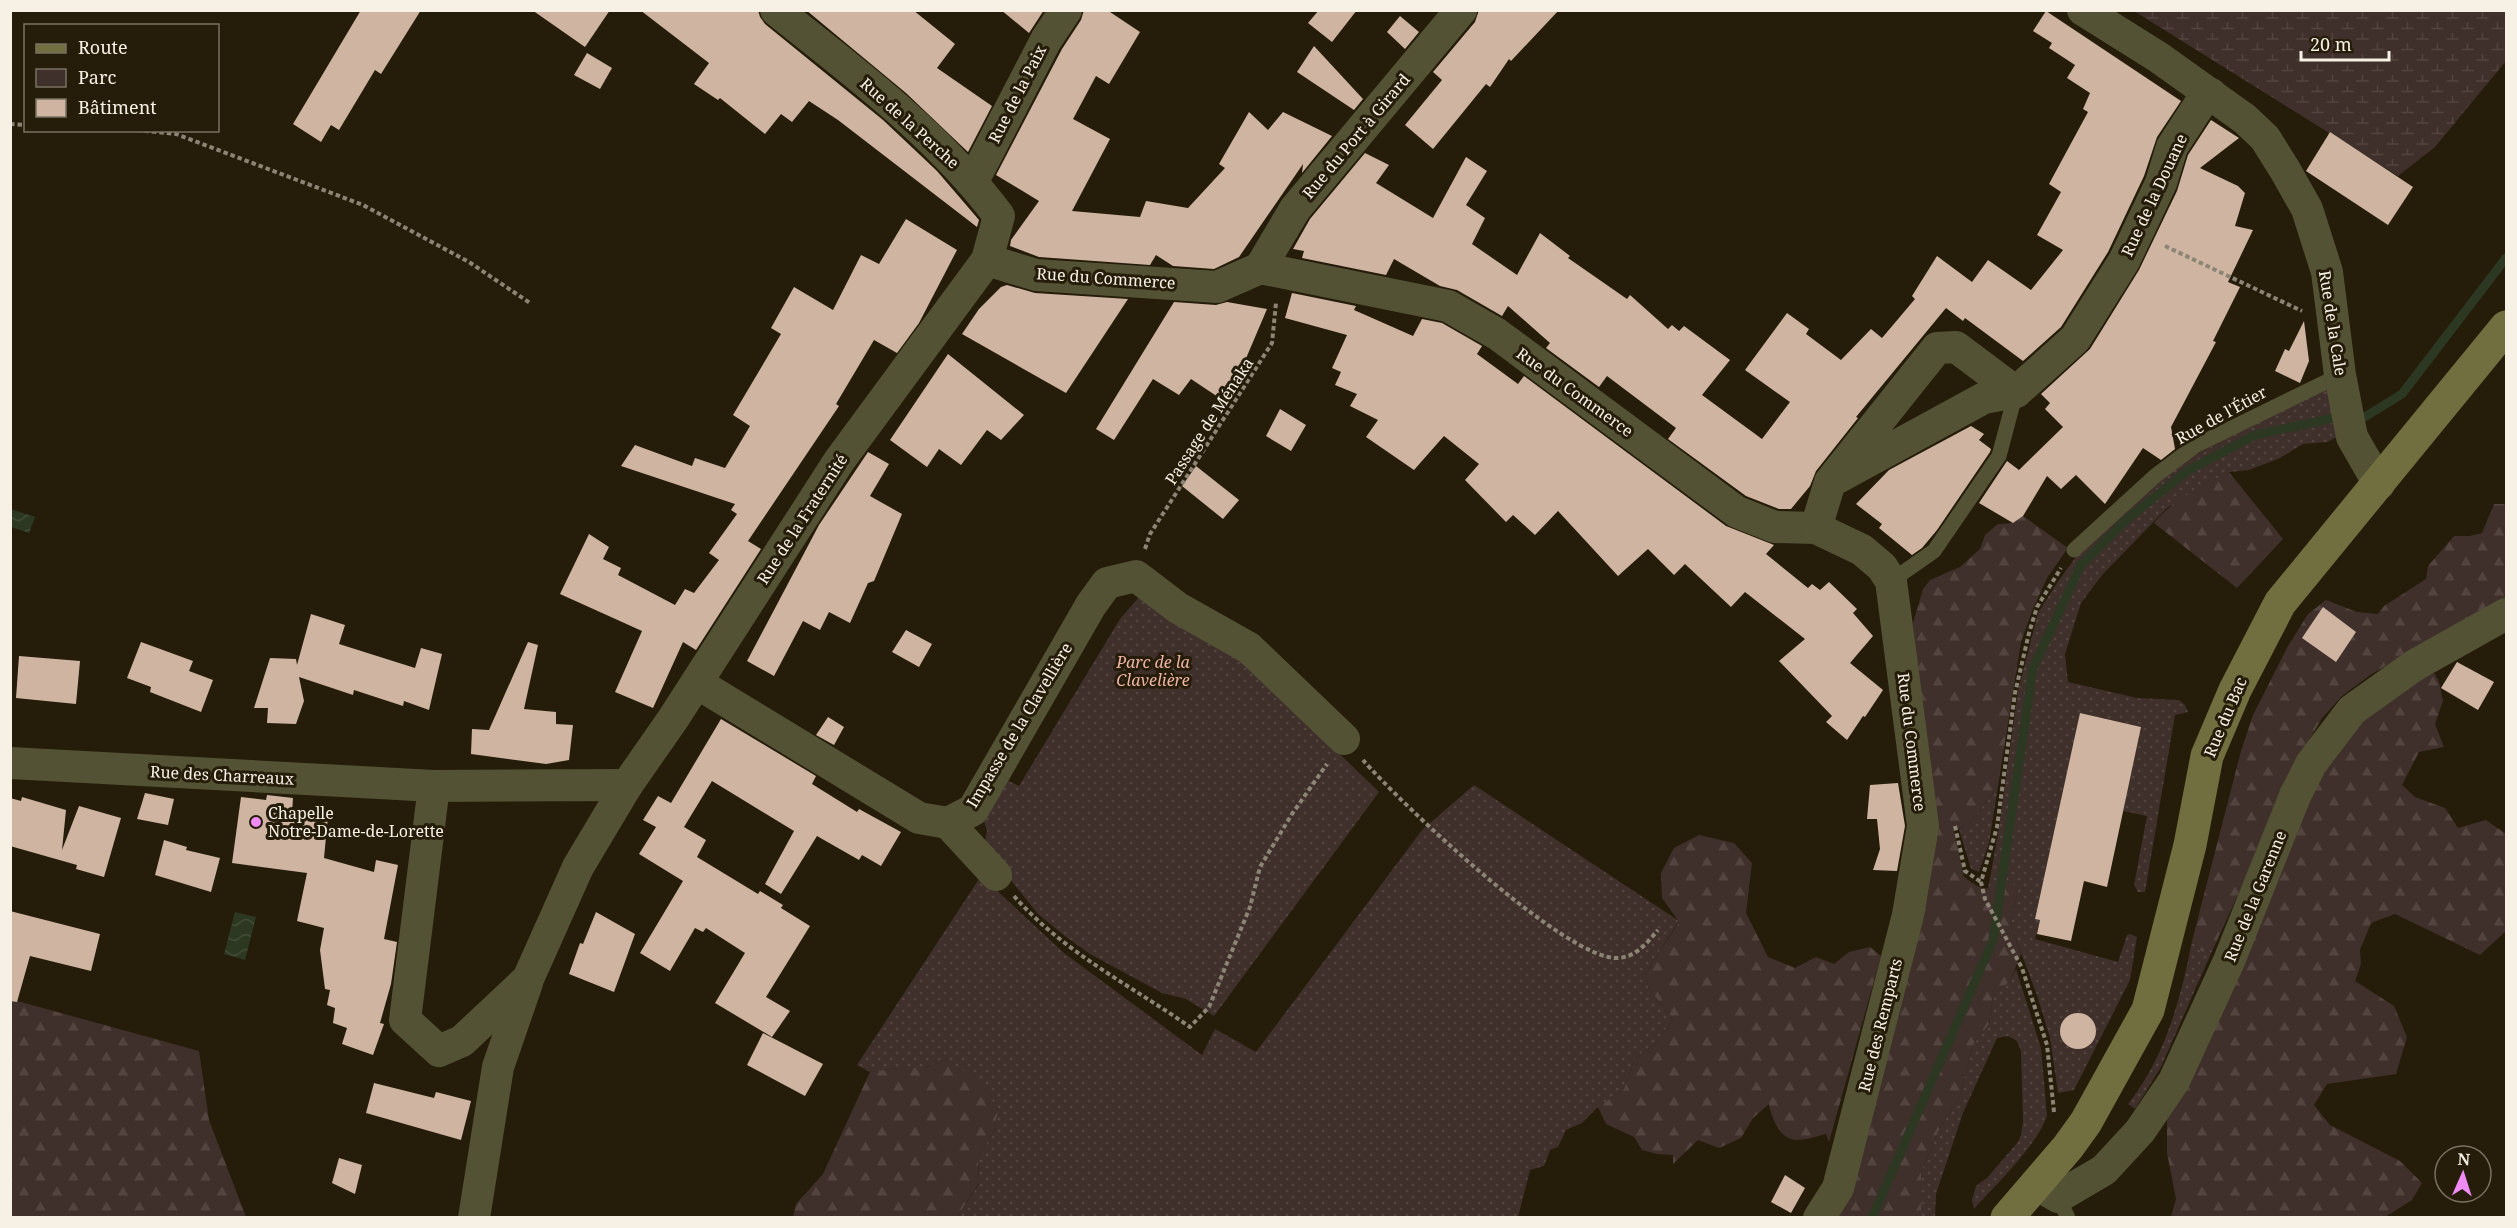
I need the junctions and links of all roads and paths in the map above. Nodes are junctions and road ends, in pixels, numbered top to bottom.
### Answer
1 (776, 10) edge
2 (1066, 10) edge
3 (1461, 10) edge
4 (2083, 10) edge
5 (2211, 94) junction
6 (156, 132) edge
7 (973, 181) junction
8 (2137, 233) junction
9 (987, 260) junction
10 (1269, 270) junction
11 (530, 303) dead end
12 (2334, 326) junction
13 (2506, 327) edge
14 (2342, 383) junction
15 (2016, 392) junction
16 (1830, 482) junction
17 (2379, 484) junction
18 (1816, 528) junction
19 (2074, 550) joint
20 (1136, 576) junction
21 (1891, 581) junction
22 (2506, 614) edge
23 (697, 683) junction
24 (1344, 739) junction
25 (10, 763) edge
26 (434, 786) junction
27 (627, 786) junction
28 (948, 823) junction
29 (1923, 826) joint
30 (996, 875) joint
31 (1658, 930) dead end
32 (528, 979) junction
33 (2055, 1119) dead end
34 (2054, 1200) edge
35 (474, 1218) edge
36 (1819, 1218) edge
37 (2007, 1218) edge

1 - 7 street, Rue de la Perche
2 - 7 street, Rue de la Paix
3 - 10 street, Rue du Port à Girard
4 - 5 street, Rue de la Cale
5 - 8 street, Rue de la Douane
5 - 12 street, Rue de la Cale
6 - 11 path
7 - 9 street, Rue de la Perche
8 - 12 path
8 - 15 street, Rue de la Douane
9 - 10 street, Rue du Commerce
9 - 23 street, Rue de la Fraternité
10 - 18 street, Rue du Commerce
10 - 20 path, Passage de Ménaka
12 - 14 street, Rue de la Cale
13 - 17 main road, Rue du Bac
14 - 17 street, Rue de la Cale
14 - 19 lane, Rue de l'Étier
15 - 16 street
15 - 16 street
15 - 21 lane
16 - 18 street
17 - 34 main road, Rue du Bac
18 - 21 street, Rue du Commerce
19 - 33 path
20 - 24 street
20 - 28 street, Impasse de la Clavellière
21 - 29 street, Rue du Commerce
22 - 34 street, Rue de la Garenne
23 - 27 street, Rue de la Fraternité
23 - 28 street
24 - 30 path
24 - 31 path
25 - 26 street, Rue des Charreaux
26 - 27 street, Rue des Charreaux
26 - 32 street
27 - 32 street, Rue de la Fraternité
28 - 30 street
29 - 36 street, Rue des Remparts
32 - 35 street, Rue de la Fraternité
34 - 37 main road, Rue du Bac

